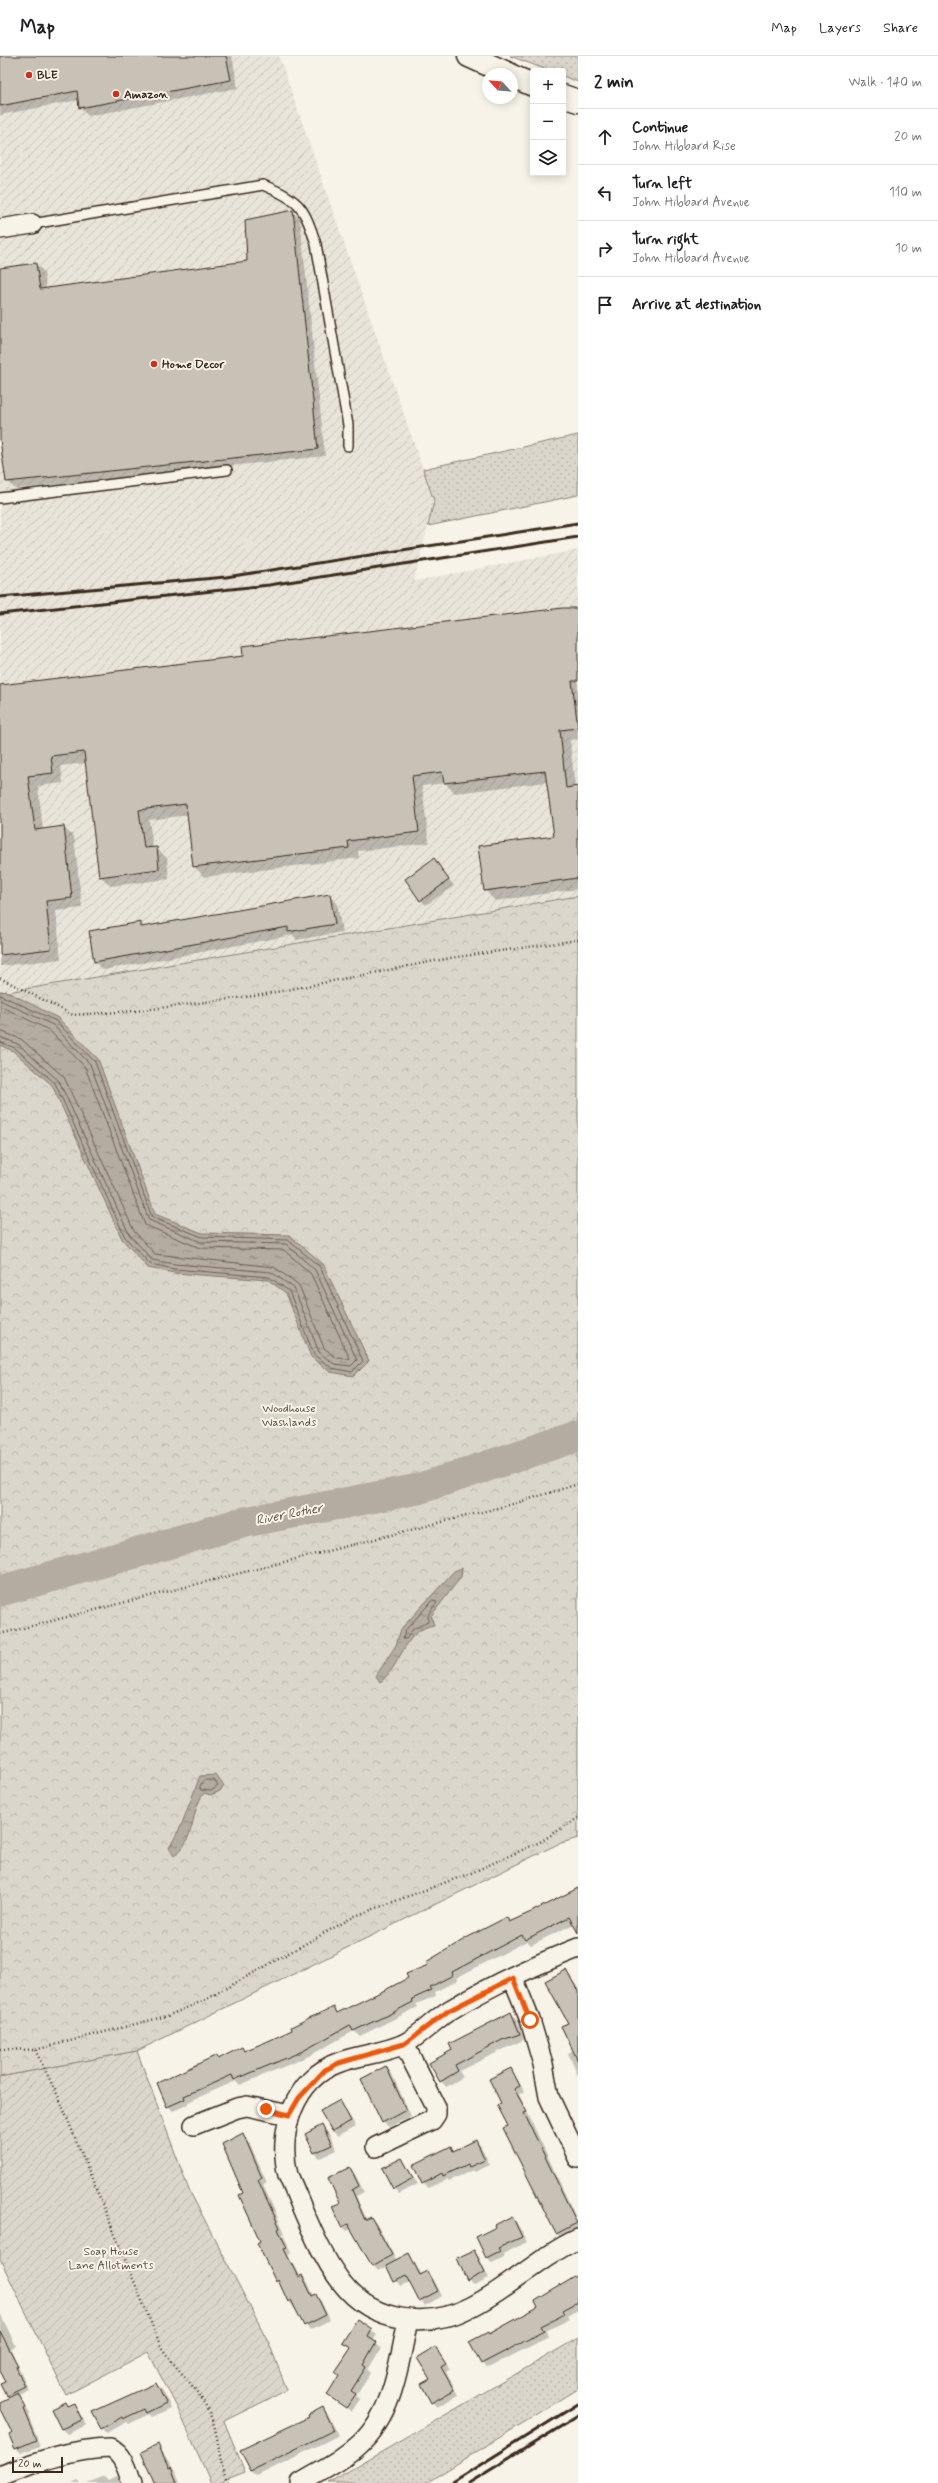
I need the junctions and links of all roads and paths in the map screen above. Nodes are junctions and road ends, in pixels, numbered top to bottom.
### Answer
1 (469, 56) edge
2 (496, 68) edge
3 (518, 79) edge
4 (530, 84) edge
5 (566, 97) edge
6 (578, 101) edge
7 (32, 224) joint
8 (0, 229) edge
9 (348, 446) dead end
10 (227, 470) dead end
11 (0, 498) edge
12 (578, 940) edge
13 (0, 978) edge
14 (578, 1484) edge
15 (0, 1634) edge
16 (578, 1818) edge
17 (578, 1948) edge
18 (513, 1978) junction
19 (404, 2044) junction
20 (0, 2049) edge
21 (35, 2050) junction
22 (289, 2115) junction
23 (194, 2125) dead end
24 (376, 2147) dead end
25 (578, 2158) edge
26 (578, 2239) edge
27 (408, 2320) junction
28 (0, 2476) edge
29 (132, 2483) edge
30 (228, 2483) edge
31 (301, 2483) edge

1 - 2 main road
3 - 4 main road
5 - 6 main road
7 - 8 street
7 - 9 lane
10 - 11 lane
12 - 13 path
14 - 15 path
16 - 21 path
17 - 18 street
18 - 19 street
18 - 25 street
19 - 22 street
19 - 24 street
20 - 21 path
21 - 30 path
22 - 23 street
22 - 27 street
26 - 27 street
27 - 31 street
28 - 29 street

